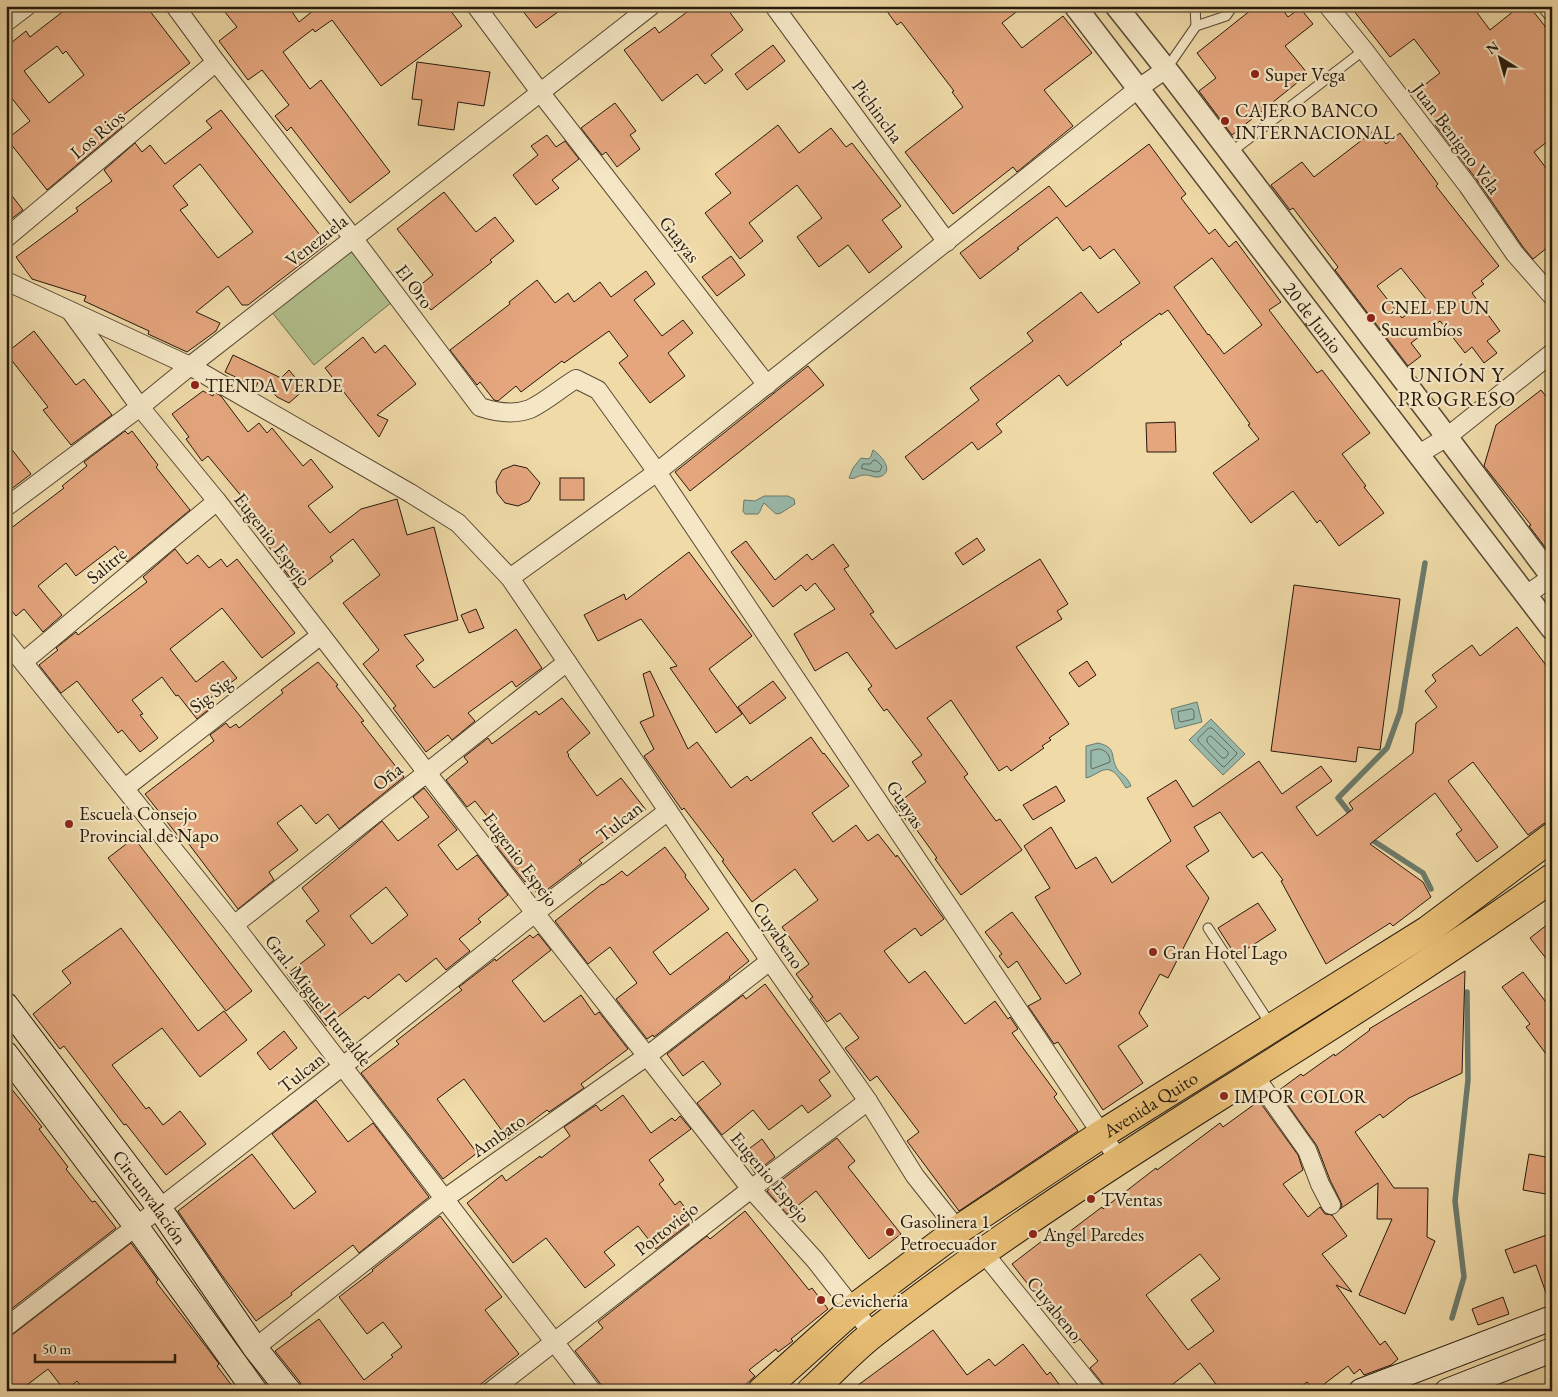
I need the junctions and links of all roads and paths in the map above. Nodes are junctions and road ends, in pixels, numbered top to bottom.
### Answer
1 (27, 6) edge
2 (175, 6) edge
3 (476, 6) edge
4 (651, 6) edge
5 (774, 6) edge
6 (1075, 6) edge
7 (1116, 6) edge
8 (1195, 6) edge
9 (1233, 6) edge
10 (1328, 6) edge
11 (1547, 6) edge
12 (1552, 12) edge
13 (6, 22) edge
14 (1196, 26) junction
15 (1364, 50) junction
16 (216, 62) junction
17 (1166, 69) junction
18 (1139, 88) junction
19 (540, 92) junction
20 (1229, 153) junction
21 (6, 238) edge
22 (353, 238) junction
23 (947, 242) junction
24 (6, 281) edge
25 (1552, 296) edge
26 (70, 310) junction
27 (1552, 353) edge
28 (190, 366) junction
29 (767, 385) junction
30 (140, 407) junction
31 (1447, 436) junction
32 (1419, 454) junction
33 (657, 472) junction
34 (217, 501) junction
35 (6, 507) edge
36 (1552, 577) edge
37 (510, 578) junction
38 (1526, 595) junction
39 (1552, 629) edge
40 (321, 634) junction
41 (6, 641) edge
42 (23, 662) junction
43 (567, 662) junction
44 (427, 772) junction
45 (125, 788) junction
46 (668, 811) junction
47 (1552, 837) edge
48 (1552, 878) edge
49 (535, 913) junction
50 (234, 925) junction
51 (1208, 928) dead end
52 (770, 962) junction
53 (6, 1005) edge
54 (1273, 1027) junction
55 (6, 1054) edge
56 (647, 1056) junction
57 (343, 1066) junction
58 (1254, 1075) junction
59 (868, 1102) junction
60 (1102, 1134) junction
61 (1119, 1160) junction
62 (750, 1189) junction
63 (444, 1199) junction
64 (1331, 1205) dead end
65 (160, 1209) junction
66 (136, 1226) junction
67 (958, 1230) junction
68 (982, 1252) junction
69 (853, 1309) junction
70 (1552, 1318) edge
71 (6, 1327) edge
72 (873, 1334) junction
73 (554, 1342) junction
74 (254, 1348) junction
75 (1552, 1350) edge
76 (255, 1391) edge
77 (289, 1391) edge
78 (491, 1391) edge
79 (592, 1391) edge
80 (762, 1391) edge
81 (811, 1391) edge
82 (1095, 1391) edge
83 (1361, 1391) edge
84 (1447, 1391) edge

1 - 13 street
2 - 16 street, El Oro
3 - 19 street, Guayas
4 - 19 street, Venezuela
5 - 23 street, Pichincha
6 - 18 street, 20 de Junio
7 - 17 street, 20 de Junio
8 - 14 lane
9 - 14 lane
10 - 15 street, Juan Benigno Vela
11 - 12 street
14 - 17 lane
15 - 20 lane
15 - 25 street, Juan Benigno Vela
16 - 21 street, Los Rios
16 - 22 street, El Oro
17 - 18 street
17 - 20 street, 20 de Junio
18 - 23 street
18 - 32 street, 20 de Junio
19 - 22 street, Venezuela
19 - 29 street, Guayas
20 - 31 street, 20 de Junio
22 - 28 street, Venezuela
22 - 33 street, El Oro
23 - 29 street
24 - 26 street, Cuyabeno
26 - 28 street, Cuyabeno
26 - 30 street, Eugenio Espejo
27 - 31 street
28 - 30 street, Venezuela
28 - 37 street, Cuyabeno
29 - 33 street
30 - 34 street, Eugenio Espejo
30 - 35 street, Venezuela
31 - 32 street
31 - 36 street, 20 de Junio
32 - 38 street, 20 de Junio
33 - 37 street
33 - 60 street, Guayas
34 - 40 street, Eugenio Espejo
34 - 42 street, Salitre
36 - 38 street
37 - 43 street, Cuyabeno
38 - 39 street, 20 de Junio
40 - 44 street, Eugenio Espejo
40 - 45 street, Sig Sig
41 - 42 street, Gral. Miguel Iturralde
42 - 45 street, Gral. Miguel Iturralde
43 - 44 street, Oña
43 - 46 street, Cuyabeno
44 - 49 street, Eugenio Espejo
44 - 50 street, Oña
45 - 50 street, Gral. Miguel Iturralde
46 - 49 street, Tulcan
46 - 52 street, Cuyabeno
47 - 54 highway, Avenida Quito
48 - 58 highway, Avenida Quito
49 - 56 street, Eugenio Espejo
49 - 57 street, Tulcan
50 - 57 street, Gral. Miguel Iturralde
51 - 54 lane
52 - 56 street, Ambato
52 - 59 street, Cuyabeno
53 - 65 main road, Circunvalación
54 - 60 highway, Avenida Quito
55 - 66 main road, Circunvalación
56 - 62 street, Eugenio Espejo
56 - 63 street, Ambato
57 - 63 street, Gral. Miguel Iturralde
57 - 65 street, Tulcan
58 - 61 highway, Avenida Quito
58 - 64 street
59 - 62 street, Portoviejo
59 - 67 street, Cuyabeno
60 - 61 street, Guayas
60 - 67 highway, Avenida Quito
61 - 68 highway, Avenida Quito
62 - 69 street, Eugenio Espejo
62 - 73 street, Portoviejo
63 - 73 street, Gral. Miguel Iturralde
63 - 74 street, Ambato
65 - 66 street, Tulcan
65 - 74 main road, Circunvalación
66 - 71 street, Tulcan
66 - 76 main road, Circunvalación
67 - 69 highway, Avenida Quito
68 - 72 highway, Avenida Quito
68 - 82 street, Cuyabeno
69 - 72 street, Eugenio Espejo
69 - 80 highway, Avenida Quito
70 - 83 main road
72 - 81 highway, Avenida Quito
73 - 78 street, Portoviejo
73 - 79 street, Gral. Miguel Iturralde
74 - 77 main road, Circunvalación
75 - 84 main road

